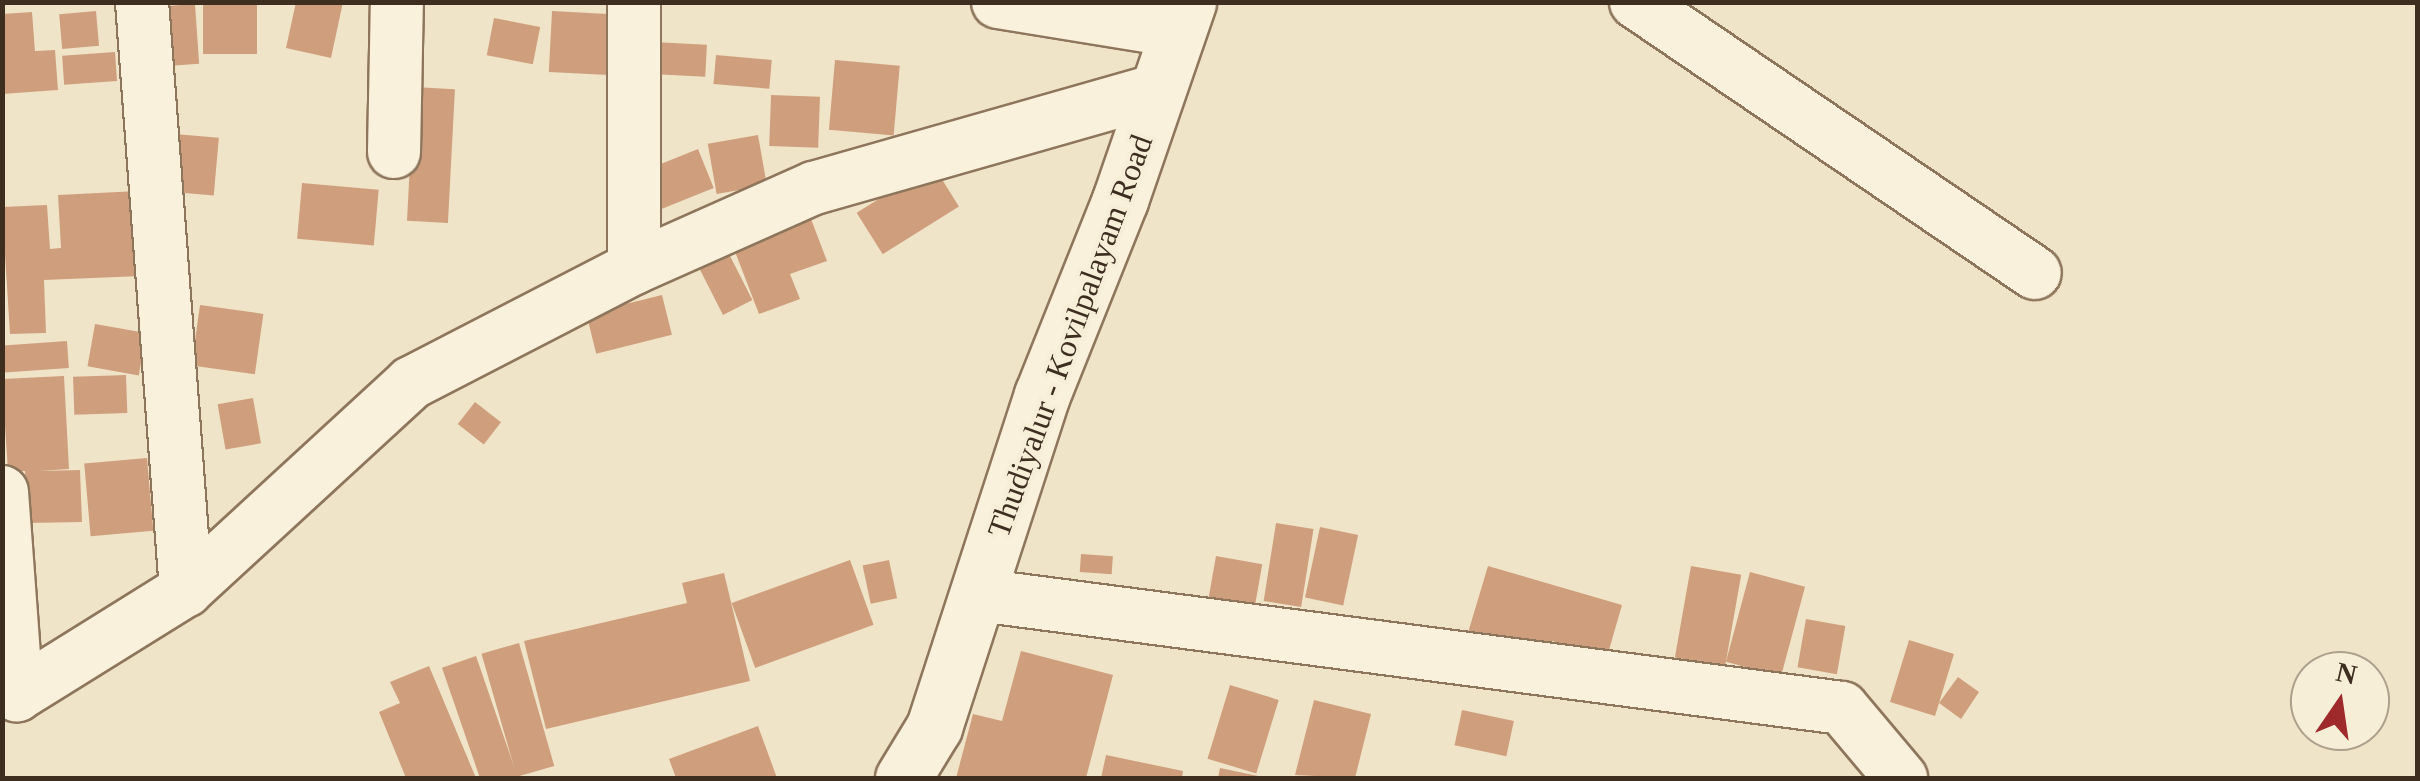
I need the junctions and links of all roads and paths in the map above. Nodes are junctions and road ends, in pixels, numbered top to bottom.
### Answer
1 (142, 2) edge
2 (397, 2) edge
3 (634, 2) edge
4 (998, 2) edge
5 (1636, 2) edge
6 (1183, 17) edge
7 (1158, 90) junction
8 (394, 152) dead end
9 (634, 268) junction
10 (2034, 273) dead end
11 (2, 492) edge
12 (186, 590) junction
13 (979, 595) junction
14 (10, 698) edge
15 (902, 778) edge
16 (1901, 778) edge

1 - 12 street
2 - 8 street
3 - 9 street
4 - 6 street
5 - 10 street
6 - 7 main road, Thudiyalur - Kovilpalayam Road
7 - 9 street
7 - 13 main road, Thudiyalur - Kovilpalayam Road
9 - 12 street
11 - 14 street
12 - 14 street
13 - 15 main road, Thudiyalur - Kovilpalayam Road
13 - 16 street

